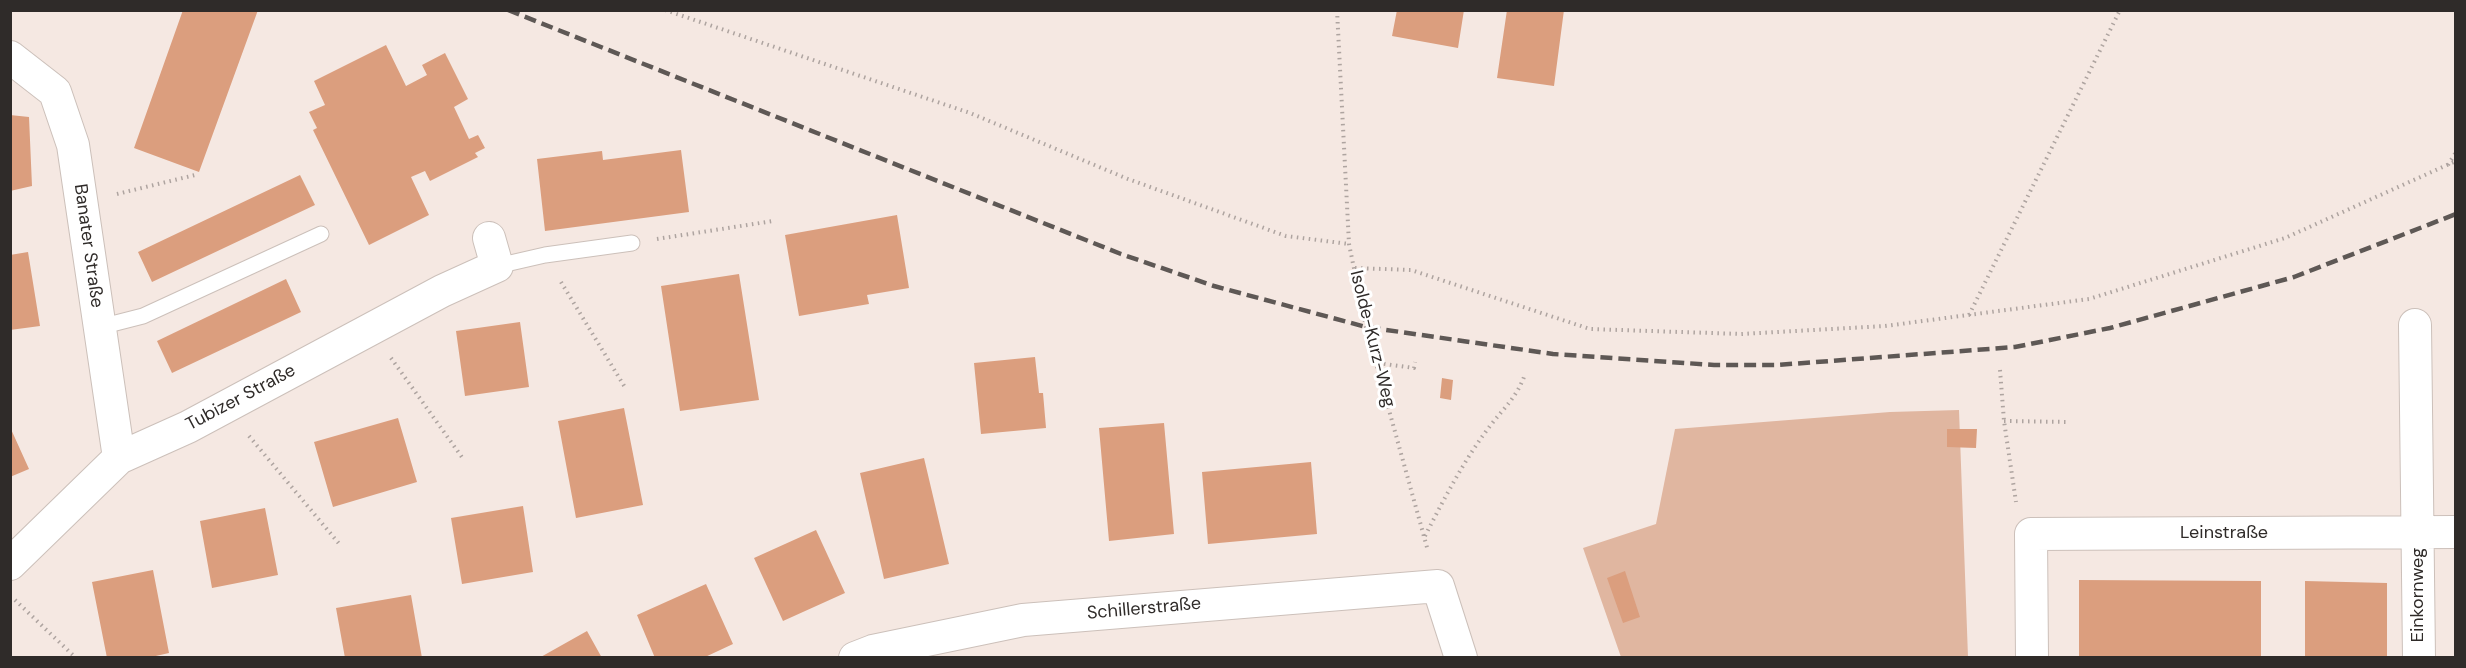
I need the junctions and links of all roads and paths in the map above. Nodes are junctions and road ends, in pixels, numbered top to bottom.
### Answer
1 (665, 10) edge
2 (1337, 10) edge
3 (2120, 10) edge
4 (10, 57) edge
5 (2456, 152) edge
6 (2456, 161) edge
7 (2448, 165) junction
8 (195, 175) dead end
9 (81, 203) junction
10 (773, 221) dead end
11 (321, 234) dead end
12 (632, 243) joint
13 (1349, 244) junction
14 (493, 252) joint
15 (545, 255) junction
16 (1354, 268) junction
17 (1969, 315) junction
18 (2415, 325) dead end
19 (100, 327) junction
20 (371, 328) junction
21 (1414, 362) dead end
22 (1378, 363) junction
23 (2000, 370) dead end
24 (1524, 377) dead end
25 (626, 388) dead end
26 (225, 406) junction
27 (2004, 422) junction
28 (2070, 422) dead end
29 (119, 458) junction
30 (464, 460) dead end
31 (2418, 532) junction
32 (2456, 532) edge
33 (2031, 534) junction
34 (1424, 536) junction
35 (340, 546) dead end
36 (10, 564) edge
37 (1438, 586) junction
38 (10, 595) edge
39 (76, 657) edge
40 (855, 657) edge
41 (1461, 657) edge
42 (2032, 657) edge
43 (2419, 657) edge

1 - 13 path
2 - 13 path, Isolde-Kurz-Weg
3 - 17 path
4 - 9 street, Banater Straße
5 - 7 path
6 - 7 path
7 - 17 path
8 - 9 path
9 - 19 street, Banater Straße
10 - 12 path
11 - 19 lane
12 - 15 lane, Tubizer Straße
13 - 16 path, Isolde-Kurz-Weg
14 - 15 lane, Tubizer Straße
14 - 20 street, Tubizer Straße
15 - 25 path
16 - 17 path
16 - 22 path, Isolde-Kurz-Weg
18 - 31 street
19 - 29 street, Banater Straße
20 - 26 street, Tubizer Straße
20 - 30 path
21 - 22 path
22 - 34 path, Isolde-Kurz-Weg
23 - 27 path
24 - 34 path
26 - 29 street, Tubizer Straße
26 - 35 path
27 - 28 path
27 - 33 path
29 - 36 street, Tubizer Straße
31 - 32 street, Leinstraße
31 - 33 street, Leinstraße
31 - 43 street, Einkornweg
33 - 42 street
34 - 37 path, Isolde-Kurz-Weg
37 - 40 street, Schillerstraße
37 - 41 street
38 - 39 path

